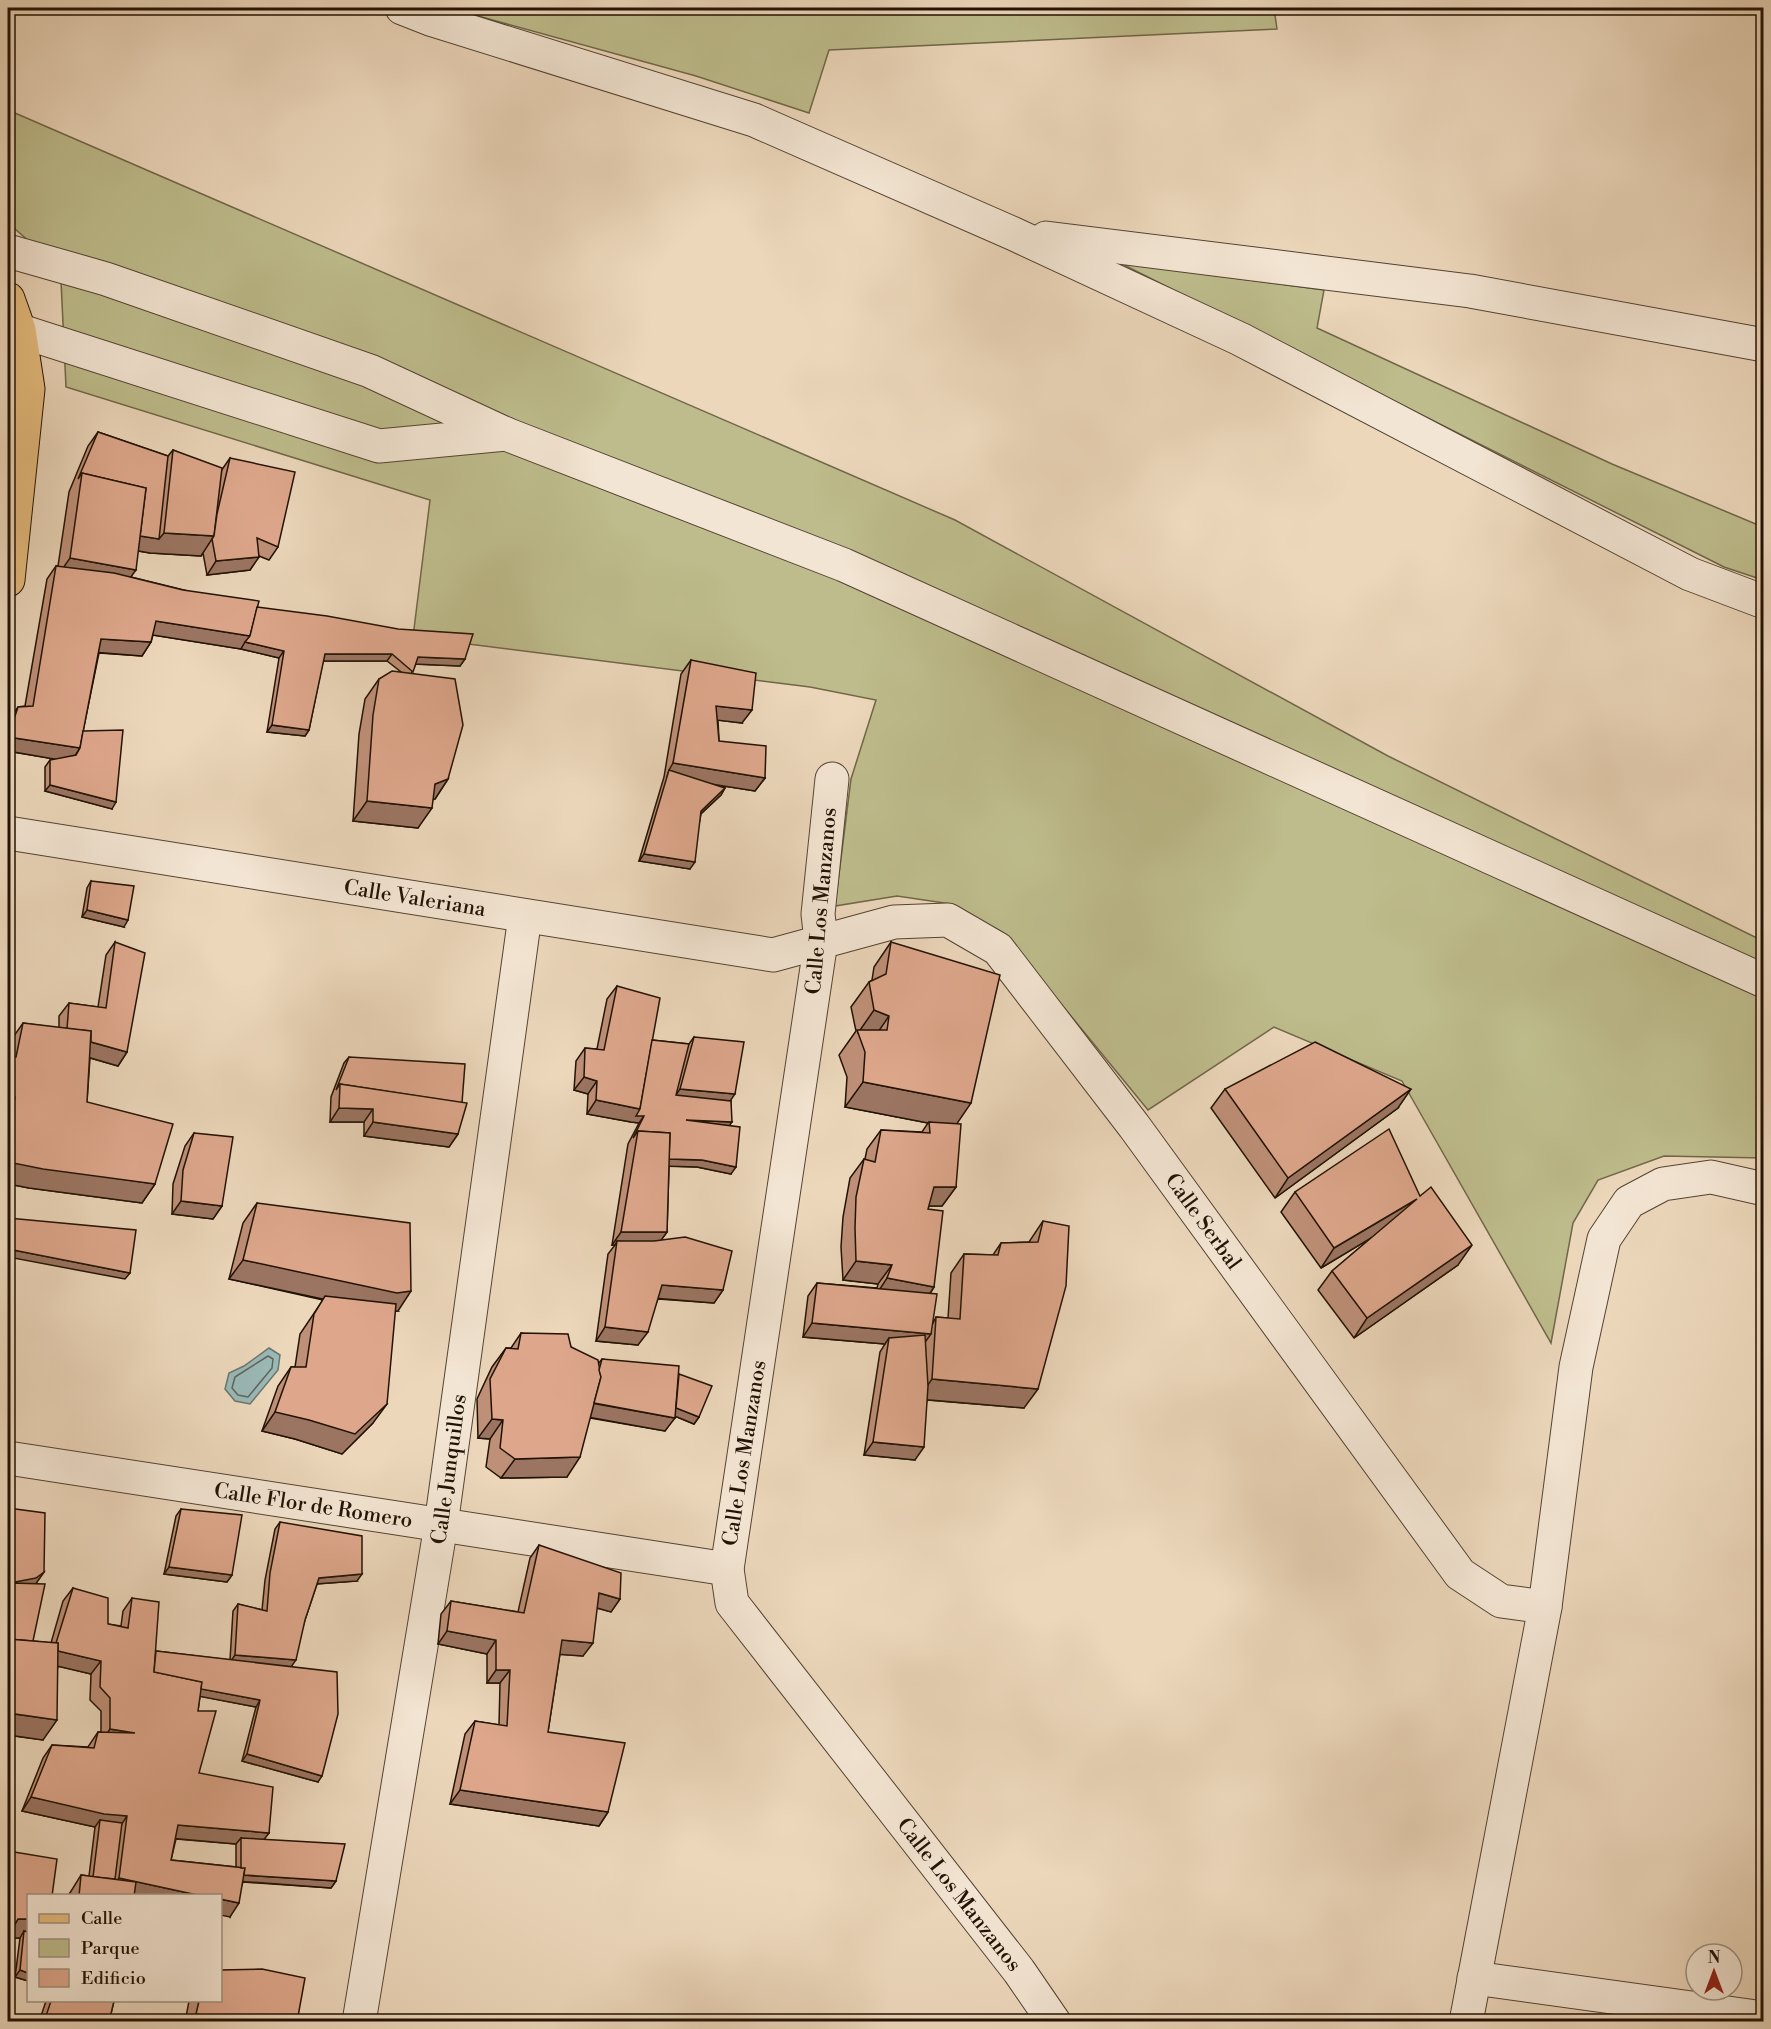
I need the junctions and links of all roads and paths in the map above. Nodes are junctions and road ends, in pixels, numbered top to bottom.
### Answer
1 (402, 8) edge
2 (1014, 234) junction
3 (8, 251) edge
4 (8, 299) edge
5 (14, 329) edge
6 (1764, 345) edge
7 (506, 434) junction
8 (8, 580) edge
9 (1764, 602) edge
10 (831, 779) dead end
11 (8, 833) edge
12 (525, 916) junction
13 (821, 941) junction
14 (1764, 981) edge
15 (1764, 1189) edge
16 (8, 1458) edge
17 (441, 1525) junction
18 (727, 1569) junction
19 (1545, 1607) junction
20 (1474, 1978) junction
21 (1764, 2018) edge
22 (359, 2022) edge
23 (1054, 2022) edge
24 (1466, 2022) edge

1 - 2 street
2 - 6 street
2 - 9 street
3 - 7 street
4 - 5 main road
5 - 7 street
5 - 8 main road
7 - 14 street
10 - 13 street, Calle Los Manzanos
11 - 12 street, Calle Valeriana
12 - 13 street, Calle Valeriana
12 - 17 street, Calle Junquillos
13 - 18 street, Calle Los Manzanos
13 - 19 street, Calle Serbal
15 - 19 street
16 - 17 street, Calle Flor de Romero
17 - 18 street, Calle Flor de Romero
17 - 22 street, Calle Junquillos
18 - 23 street, Calle Los Manzanos
19 - 20 street
20 - 21 street
20 - 24 street

